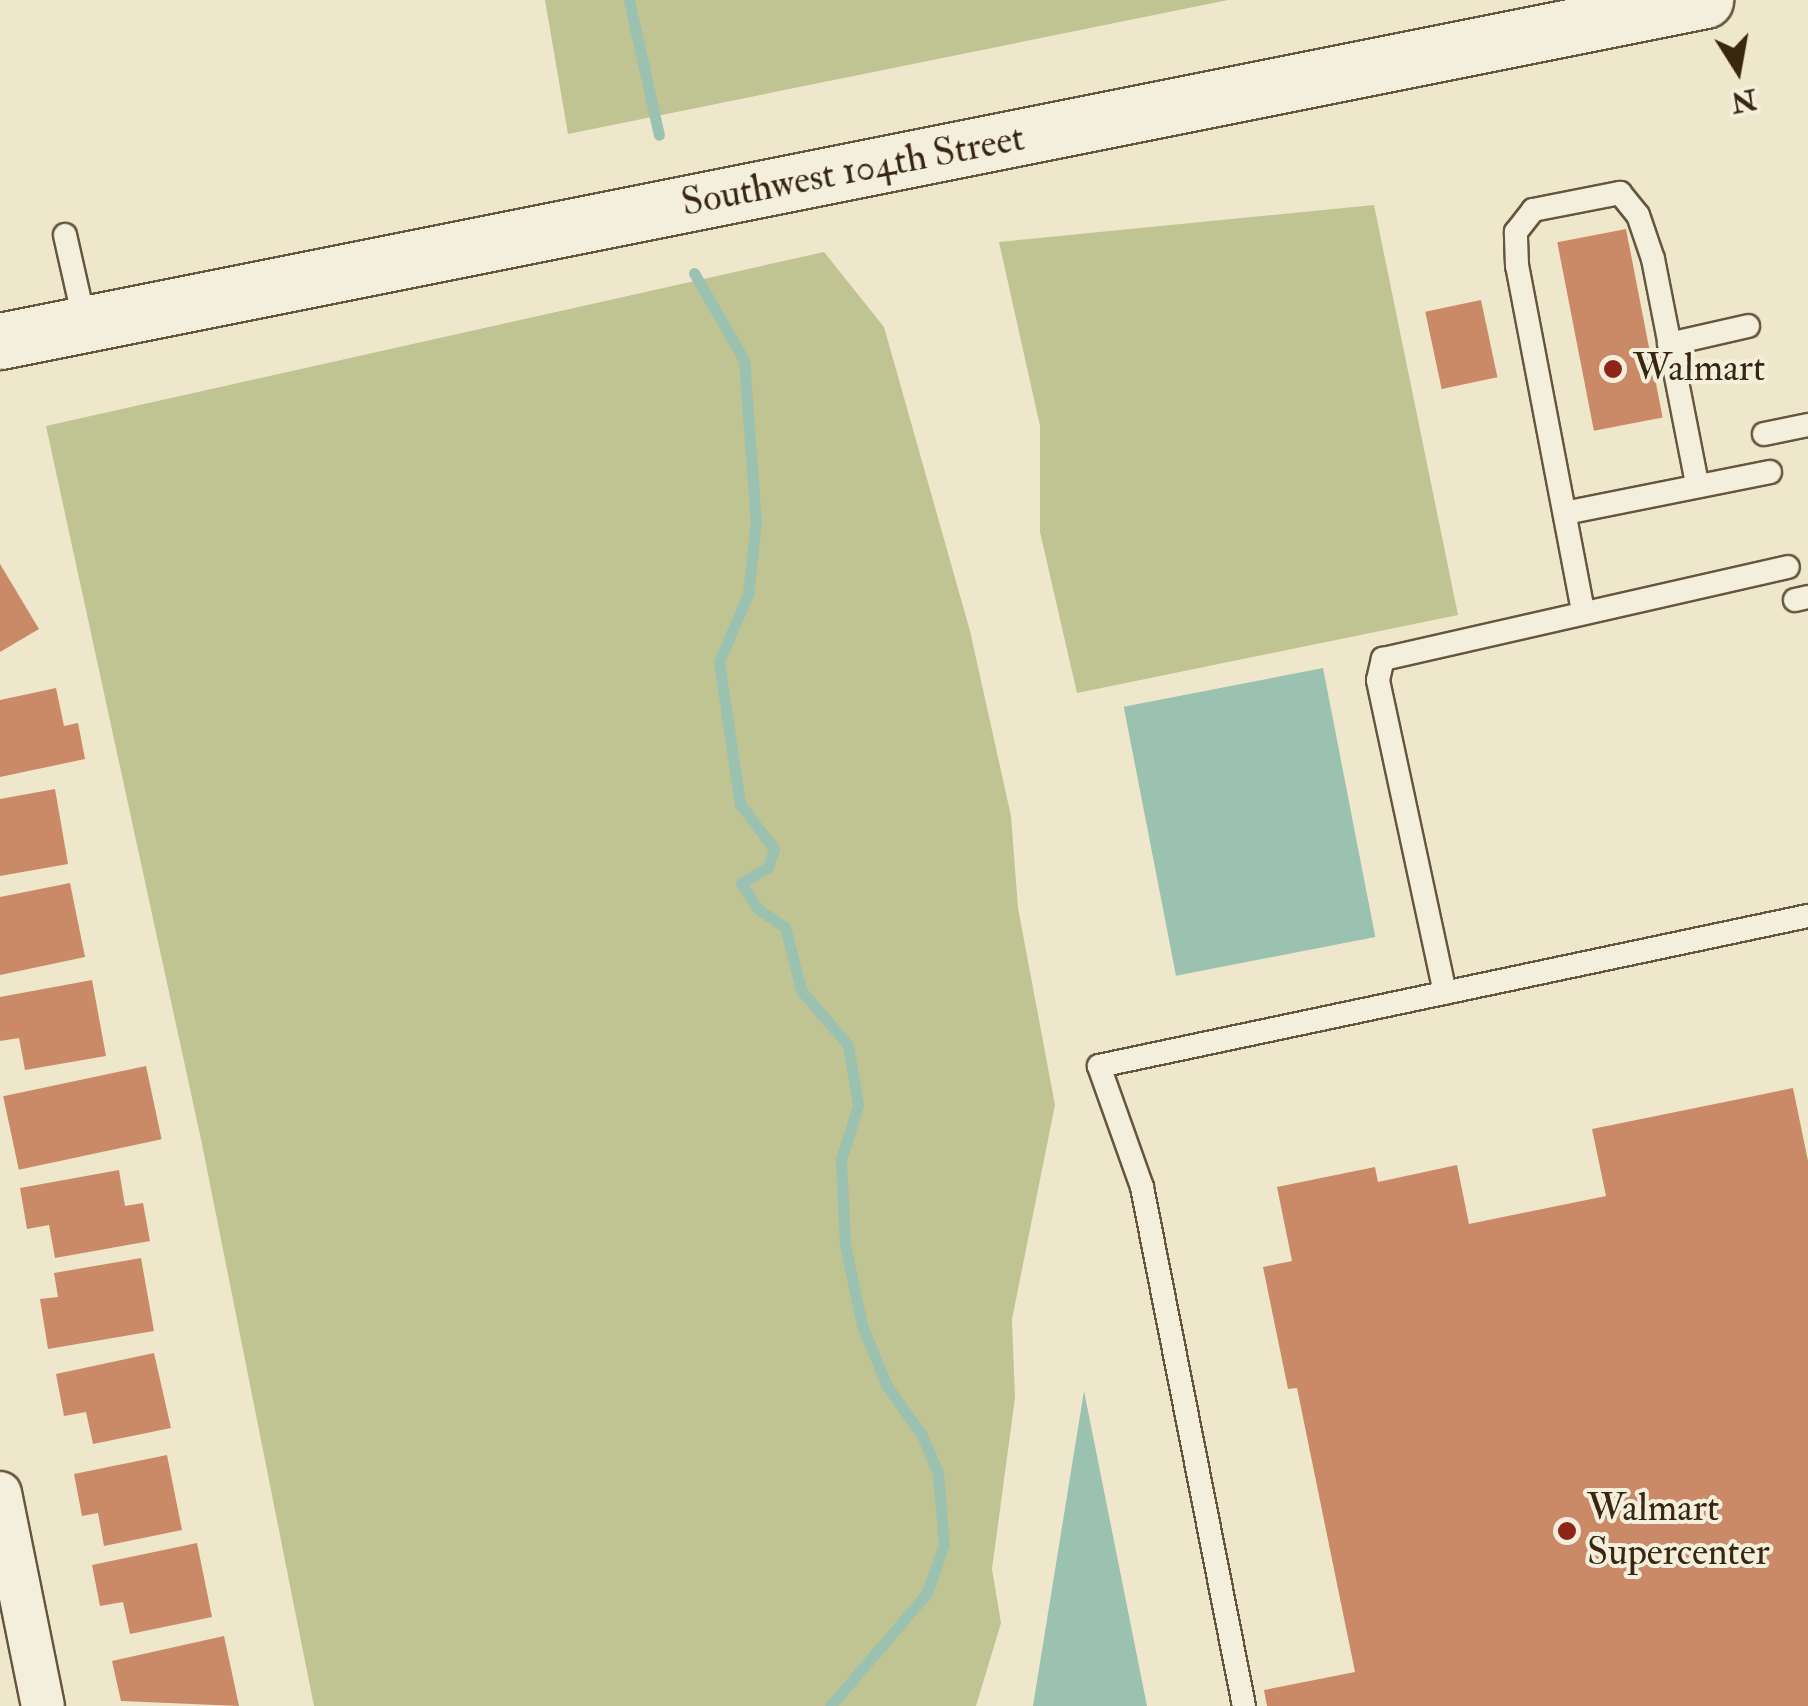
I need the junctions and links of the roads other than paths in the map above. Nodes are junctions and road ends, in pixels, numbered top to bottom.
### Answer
1 (1705, 0) edge
2 (65, 235) dead end
3 (85, 324) junction
4 (1748, 326) dead end
5 (0, 341) edge
6 (1669, 344) junction
7 (1808, 425) edge
8 (1764, 434) dead end
9 (1770, 472) dead end
10 (1697, 484) junction
11 (1565, 513) junction
12 (1788, 567) dead end
13 (1583, 611) junction
14 (1808, 916) edge
15 (1445, 993) junction
16 (0, 1493) edge
17 (15, 1647) edge
18 (43, 1706) edge
19 (1244, 1706) edge

1 - 3 main road, Southwest 104th Street
2 - 3 lane
3 - 5 main road, Southwest 104th Street
4 - 6 lane
6 - 10 lane
6 - 11 lane
7 - 8 lane
9 - 10 lane
10 - 11 lane
11 - 13 lane
12 - 13 lane
13 - 15 lane
14 - 15 lane
15 - 19 lane
16 - 17 street
17 - 18 street

